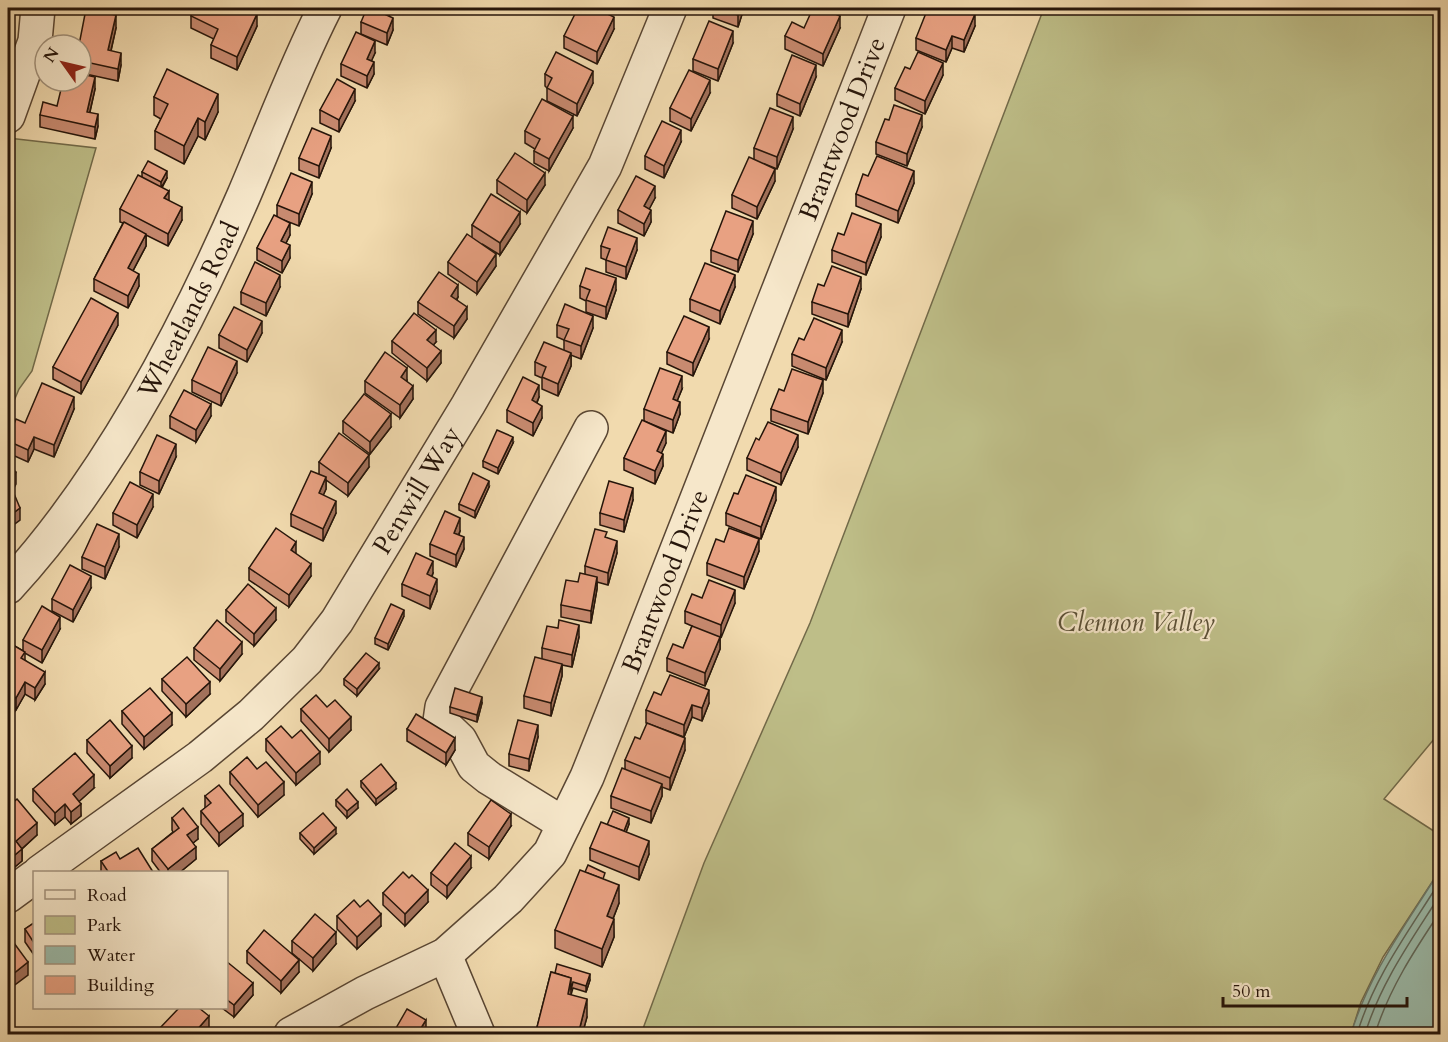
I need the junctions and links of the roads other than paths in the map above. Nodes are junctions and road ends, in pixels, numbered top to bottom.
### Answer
1 (38, 8) edge
2 (325, 8) edge
3 (670, 8) edge
4 (889, 8) edge
5 (8, 116) edge
6 (591, 428) dead end
7 (8, 587) edge
8 (564, 824) junction
9 (43, 871) edge
10 (33, 878) edge
11 (8, 897) edge
12 (445, 956) junction
13 (291, 1035) edge
14 (478, 1035) edge

1 - 5 street
2 - 7 street, Wheatlands Road
3 - 9 street, Penwill Way
4 - 8 street, Brantwood Drive
6 - 8 street
8 - 12 street, Brantwood Drive
10 - 11 street
12 - 13 street, Brantwood Drive
12 - 14 street

